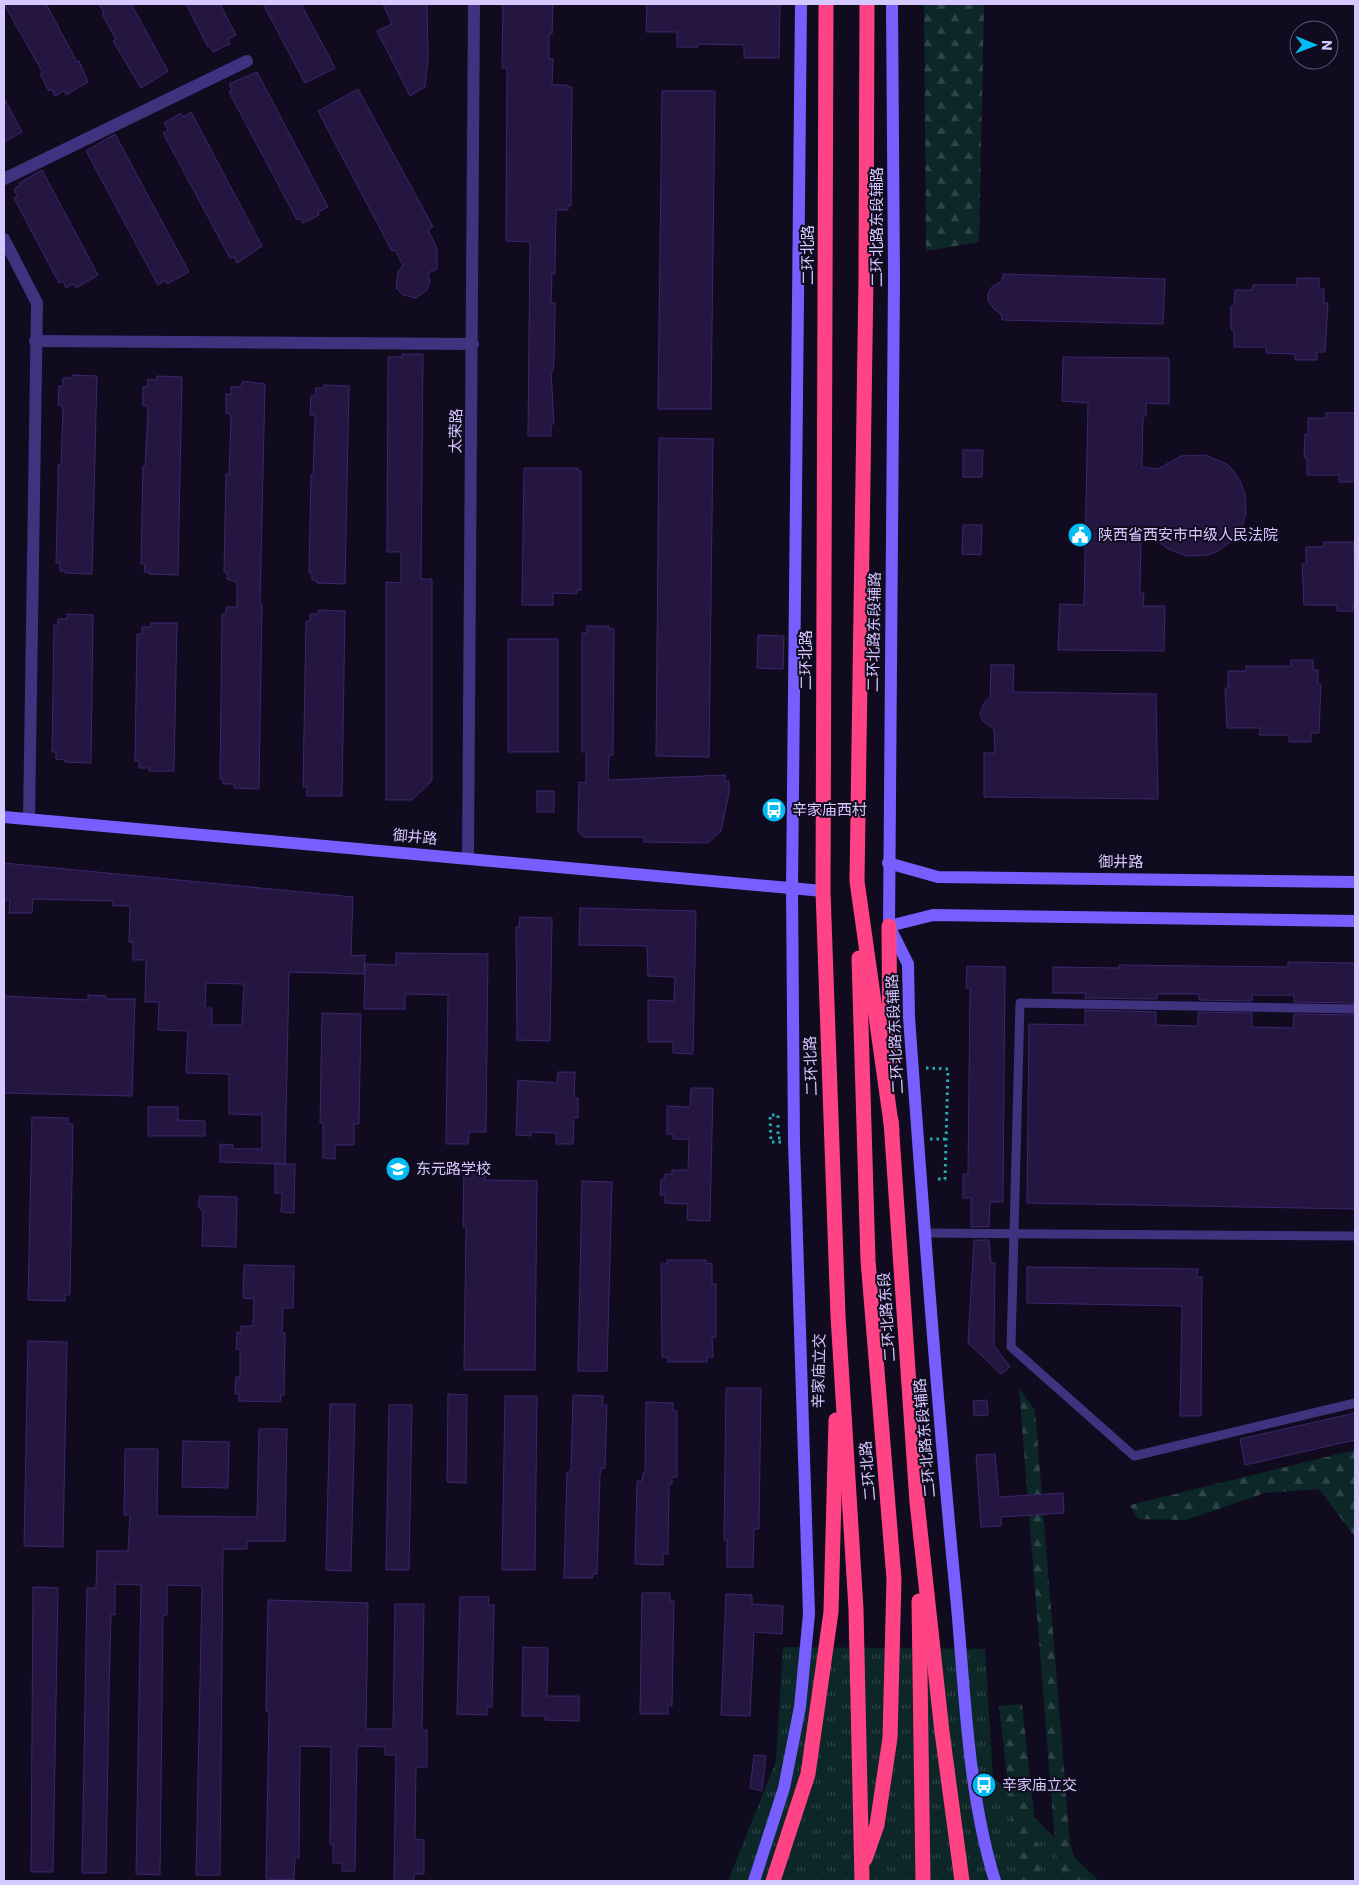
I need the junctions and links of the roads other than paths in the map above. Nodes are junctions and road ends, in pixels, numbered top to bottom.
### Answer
1 (474, 4) edge
2 (801, 4) edge
3 (826, 4) edge
4 (866, 4) edge
5 (892, 4) edge
6 (247, 61) dead end
7 (4, 179) edge
8 (4, 239) edge
9 (35, 341) junction
10 (473, 344) junction
11 (4, 818) edge
12 (29, 819) junction
13 (468, 858) junction
14 (888, 863) junction
15 (857, 880) junction
16 (1355, 882) edge
17 (792, 888) junction
18 (823, 891) junction
19 (1355, 921) edge
20 (889, 926) junction
21 (1355, 1010) edge
22 (892, 1130) junction
23 (924, 1233) junction
24 (1014, 1234) junction
25 (1355, 1236) edge
26 (838, 1316) junction
27 (1355, 1403) edge
28 (917, 1502) junction
29 (861, 1843) junction
30 (754, 1881) edge
31 (773, 1881) edge
32 (856, 1881) edge
33 (862, 1881) edge
34 (923, 1881) edge
35 (962, 1881) edge
36 (995, 1881) edge

1 - 10 street, 太荣路
2 - 17 main road
3 - 18 highway, 二环北路
4 - 15 highway, 二环北路
5 - 14 main road, 二环北路东段辅路
6 - 7 street
8 - 9 street
9 - 10 street
9 - 12 street
10 - 13 street, 太荣路
11 - 12 main road, 御井路
12 - 13 main road, 御井路
13 - 17 main road, 御井路
14 - 16 main road, 御井路
14 - 20 main road, 二环北路东段辅路
15 - 22 highway, 二环北路
15 - 32 highway, 二环北路
17 - 18 main road, 御井路
17 - 30 main road
18 - 26 highway, 二环北路
19 - 20 main road
20 - 22 highway
20 - 23 main road, 二环北路东段辅路
21 - 24 lane
22 - 28 highway, 二环北路东段
23 - 24 lane
23 - 36 main road, 二环北路东段辅路
24 - 25 lane
24 - 27 lane
26 - 29 highway, 辛家庙立交
26 - 31 highway, 辛家庙立交
28 - 34 highway
28 - 35 highway
29 - 32 highway
29 - 33 highway, 辛家庙立交

